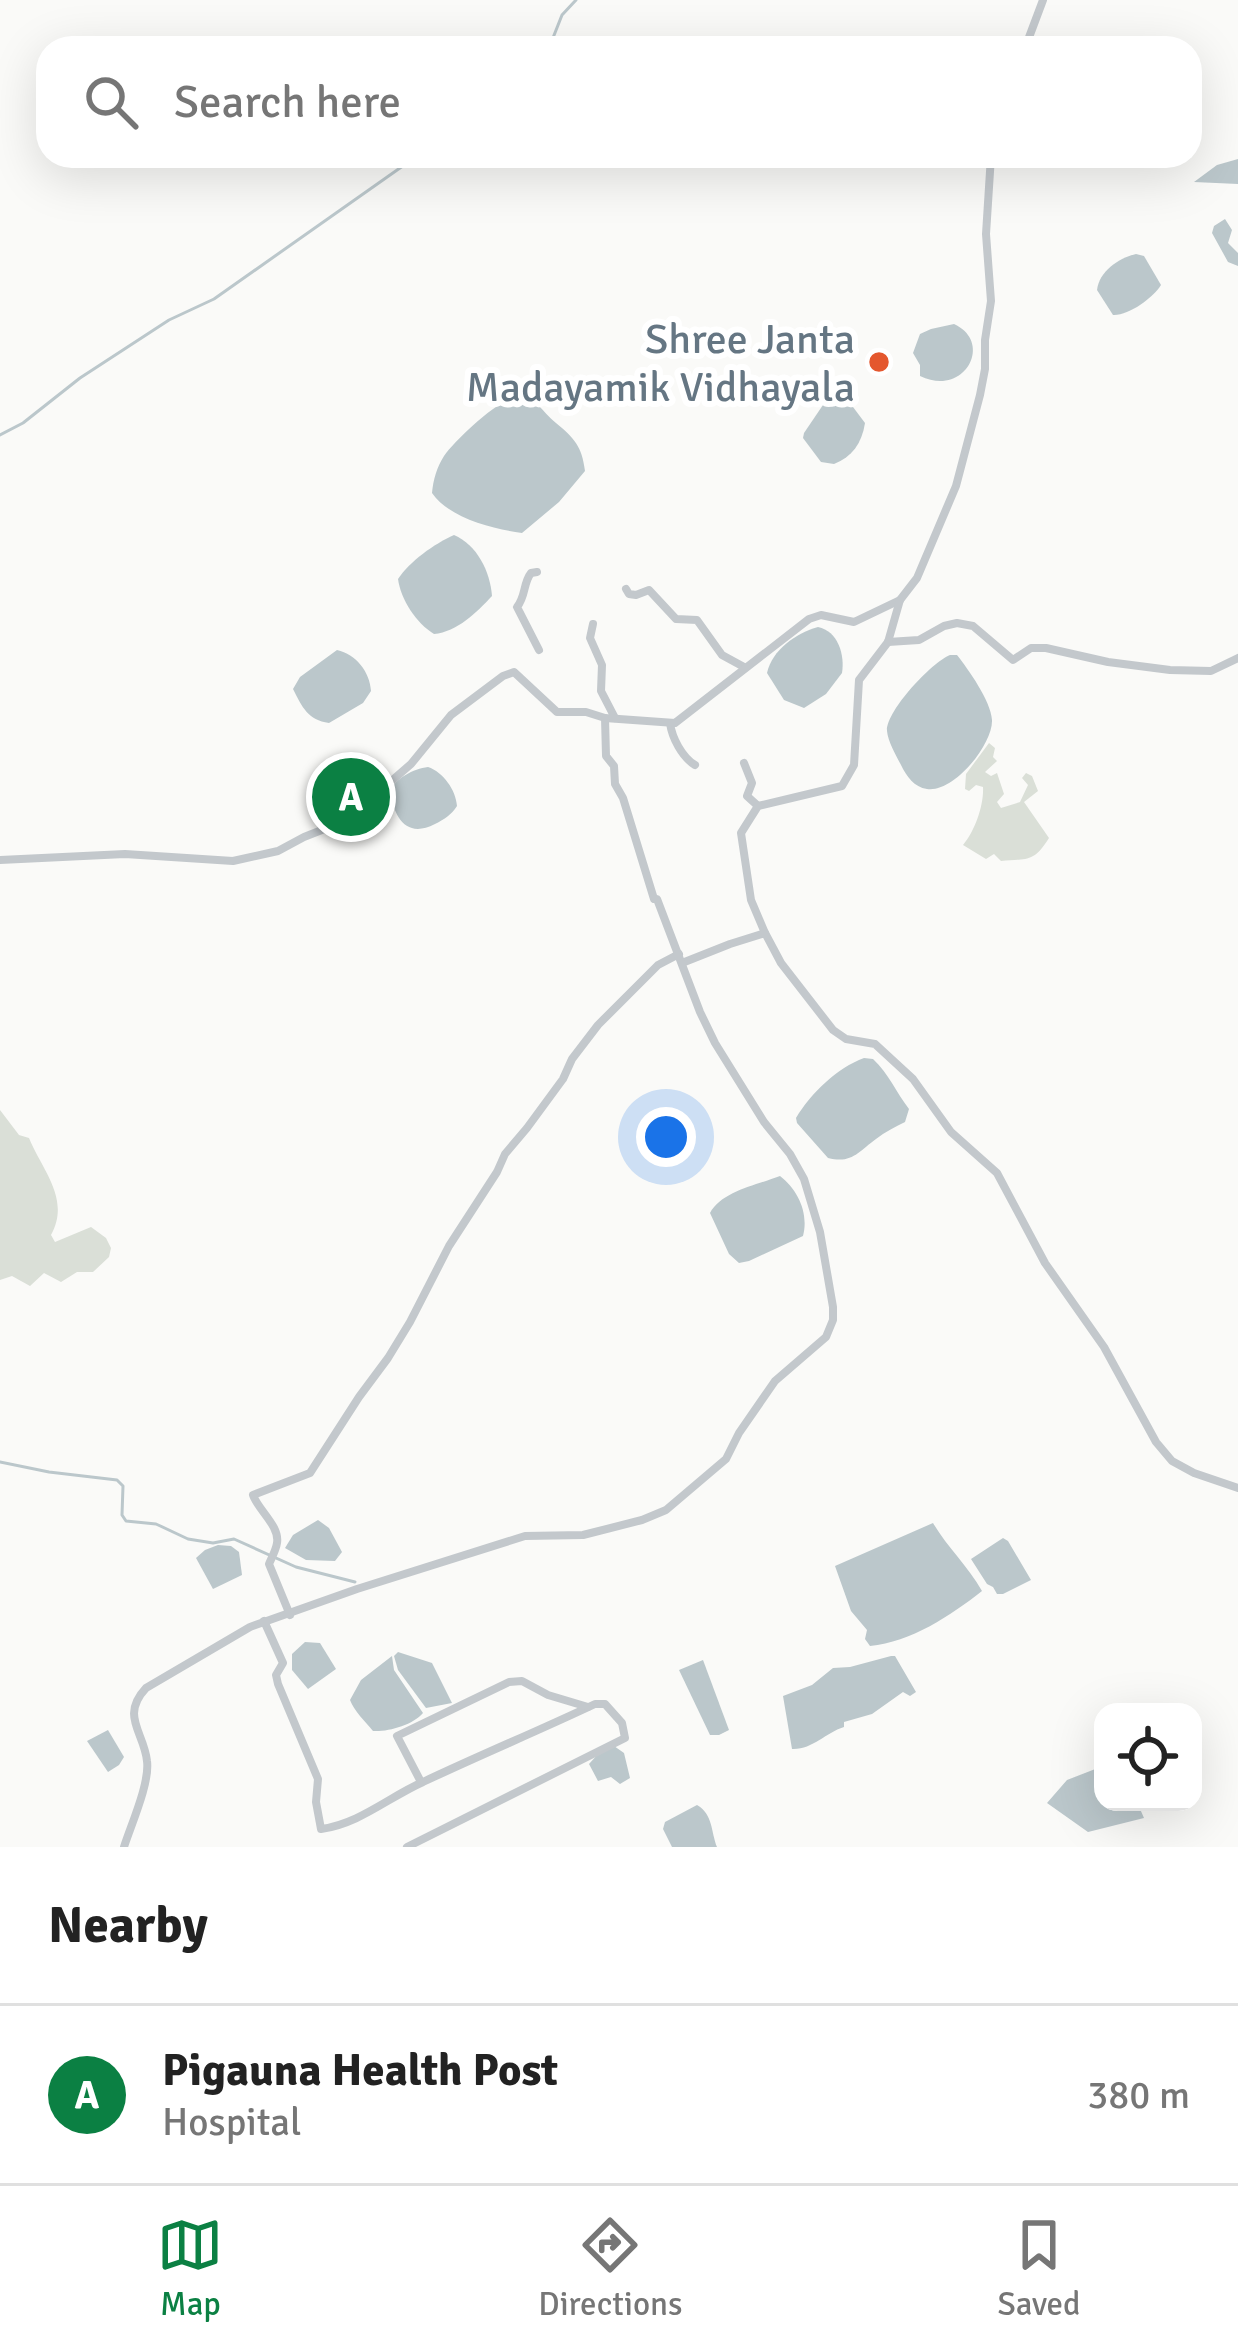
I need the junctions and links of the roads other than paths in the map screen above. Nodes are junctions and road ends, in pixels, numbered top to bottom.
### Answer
1 (1042, 0) edge
2 (1029, 36) edge
3 (990, 168) edge
4 (537, 572) dead end
5 (626, 589) dead end
6 (900, 600) junction
7 (592, 624) dead end
8 (888, 642) junction
9 (539, 650) dead end
10 (1238, 658) edge
11 (744, 667) junction
12 (610, 718) junction
13 (670, 724) junction
14 (744, 764) dead end
15 (695, 765) dead end
16 (758, 806) junction
17 (0, 860) edge
18 (765, 933) junction
19 (680, 959) junction
20 (1238, 1488) edge
21 (290, 1615) junction
22 (263, 1621) junction
23 (595, 1704) junction
24 (422, 1782) junction
25 (124, 1847) edge
26 (407, 1847) edge

1 - 2 street
3 - 6 street
4 - 9 street
5 - 11 street
6 - 8 street
6 - 11 street
7 - 12 street
8 - 10 street
8 - 16 street
11 - 13 street
12 - 13 street
12 - 17 street
12 - 19 street
13 - 15 street
14 - 16 street
16 - 18 street
18 - 19 street
18 - 20 street
19 - 21 street
19 - 21 street
21 - 22 street
22 - 24 street
22 - 25 street
23 - 24 street
23 - 24 street
23 - 26 street

